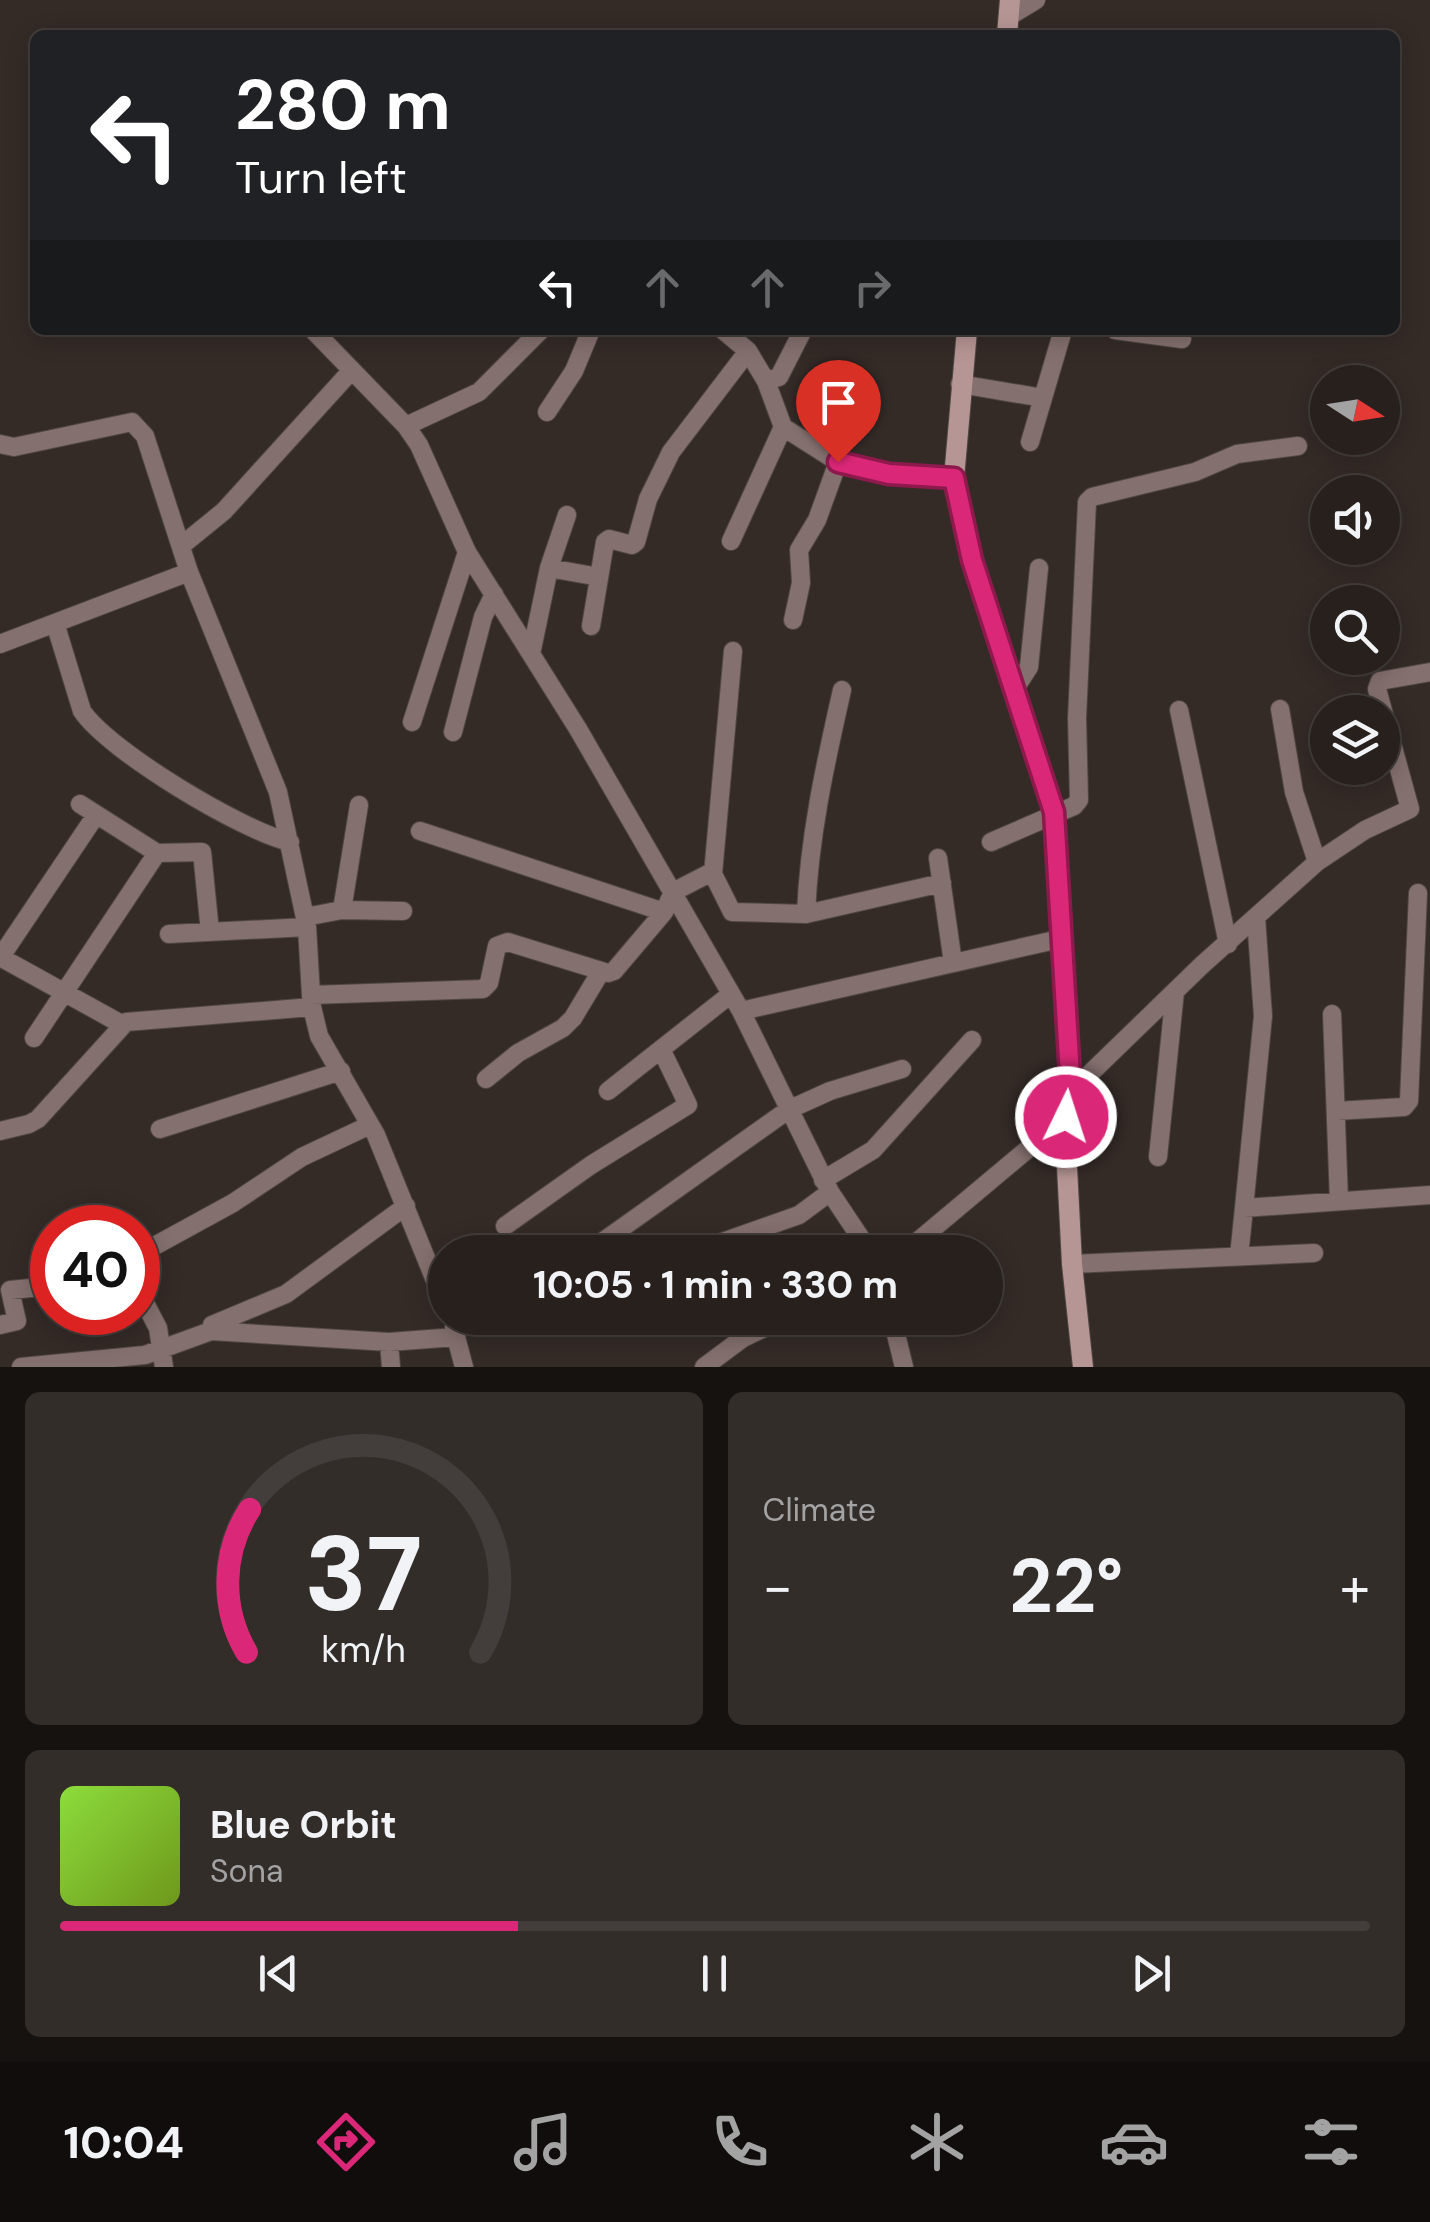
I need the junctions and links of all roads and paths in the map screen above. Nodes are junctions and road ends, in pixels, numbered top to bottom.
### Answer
1 (1036, 0) edge
2 (1008, 17) edge
3 (318, 335) edge
4 (536, 335) edge
5 (589, 335) edge
6 (800, 335) edge
7 (966, 335) edge
8 (1062, 335) edge
9 (1157, 335) edge
10 (1182, 338) dead end
11 (747, 342) edge
12 (352, 370) junction
13 (766, 380) junction
14 (960, 384) junction
15 (1043, 398) junction
16 (547, 412) dead end
17 (406, 426) junction
18 (784, 427) junction
19 (1030, 442) dead end
20 (0, 444) edge
21 (1298, 446) dead end
22 (838, 462) junction
23 (954, 478) junction
24 (567, 515) dead end
25 (731, 541) dead end
26 (180, 546) junction
27 (467, 552) junction
28 (549, 568) junction
29 (1039, 568) dead end
30 (189, 572) junction
31 (599, 577) junction
32 (494, 594) junction
33 (792, 620) dead end
34 (55, 623) junction
35 (591, 626) dead end
36 (0, 644) edge
37 (733, 651) dead end
38 (531, 654) junction
39 (1430, 672) edge
40 (842, 690) dead end
41 (1014, 690) junction
42 (1280, 709) dead end
43 (1179, 710) dead end
44 (412, 722) dead end
45 (453, 732) dead end
46 (359, 804) dead end
47 (1054, 812) junction
48 (420, 830) dead end
49 (290, 842) junction
50 (992, 842) dead end
51 (157, 853) junction
52 (938, 858) dead end
53 (1318, 862) junction
54 (713, 874) junction
55 (942, 883) junction
56 (673, 892) junction
57 (1418, 893) dead end
58 (342, 910) junction
59 (402, 911) dead end
60 (664, 912) junction
61 (806, 914) junction
62 (1256, 918) junction
63 (306, 922) junction
64 (210, 932) junction
65 (168, 934) dead end
66 (1064, 938) junction
67 (1228, 944) junction
68 (0, 957) edge
69 (954, 963) junction
70 (600, 973) junction
71 (1174, 991) junction
72 (64, 992) junction
73 (731, 994) junction
74 (311, 1001) junction
75 (740, 1011) junction
76 (1332, 1014) dead end
77 (124, 1025) junction
78 (34, 1038) dead end
79 (972, 1040) dead end
80 (661, 1048) junction
81 (902, 1069) dead end
82 (341, 1071) junction
83 (486, 1079) dead end
84 (608, 1091) dead end
85 (1071, 1092) junction
86 (788, 1110) junction
87 (1336, 1110) junction
88 (1066, 1117) junction
89 (370, 1125) junction
90 (160, 1129) dead end
91 (0, 1130) edge
92 (1158, 1157) dead end
93 (826, 1186) junction
94 (1430, 1195) edge
95 (1339, 1200) junction
96 (406, 1206) junction
97 (1244, 1208) junction
98 (505, 1226) dead end
99 (612, 1235) edge
100 (742, 1235) edge
101 (859, 1235) edge
102 (925, 1235) edge
103 (160, 1243) edge
104 (1314, 1254) dead end
105 (1240, 1256) junction
106 (428, 1262) edge
107 (1072, 1264) junction
108 (30, 1288) edge
109 (0, 1325) edge
110 (210, 1332) junction
111 (428, 1333) edge
112 (455, 1335) edge
113 (749, 1335) edge
114 (896, 1335) edge
115 (389, 1342) junction
116 (163, 1358) edge
117 (22, 1367) edge
118 (391, 1367) edge
119 (464, 1367) edge
120 (704, 1367) edge
121 (904, 1367) edge
122 (1084, 1367) edge

1 - 2 street
3 - 12 street
4 - 17 street
5 - 16 street
6 - 13 street
7 - 14 street
8 - 15 street
9 - 10 street
11 - 13 street
11 - 31 street
12 - 17 street
12 - 26 street
13 - 18 street
14 - 15 street
14 - 23 street
15 - 19 street
17 - 27 street
18 - 22 street
18 - 25 street
20 - 26 street
21 - 47 street
22 - 23 street
22 - 33 street
23 - 41 street
24 - 28 street
26 - 30 street
27 - 32 street
27 - 44 street
28 - 31 street
28 - 38 street
29 - 41 street
30 - 34 street
30 - 49 street
31 - 35 street
32 - 38 street
32 - 45 street
34 - 36 street
34 - 49 street
37 - 54 street
38 - 56 street
39 - 53 street
40 - 61 street
41 - 47 street
42 - 53 street
43 - 67 street
46 - 58 street
47 - 50 street
47 - 66 street
48 - 60 street
49 - 63 street
51 - 64 street
51 - 68 street
51 - 72 street
52 - 55 street
53 - 62 street
54 - 56 street
54 - 61 street
55 - 61 street
55 - 69 street
56 - 60 street
56 - 73 street
57 - 87 street
58 - 59 street
58 - 63 street
60 - 70 street
62 - 67 street
62 - 97 street
63 - 64 street
63 - 74 street
64 - 65 street
66 - 69 street
66 - 85 street
67 - 71 street
68 - 72 street
69 - 75 street
70 - 74 street
70 - 83 street
71 - 85 street
71 - 92 street
72 - 77 street
72 - 78 street
73 - 75 street
73 - 80 street
74 - 77 street
74 - 82 street
75 - 86 street
76 - 87 street
77 - 91 street
79 - 93 street
80 - 84 street
80 - 98 street
81 - 86 street
82 - 89 street
82 - 90 street
85 - 88 street
86 - 93 street
86 - 99 street
87 - 95 street
88 - 102 street
88 - 107 street
89 - 96 street
89 - 103 street
93 - 100 street
93 - 101 street
94 - 95 street
95 - 97 street
96 - 106 street
96 - 110 street
97 - 105 street
104 - 105 street
105 - 107 street
107 - 122 street
108 - 109 street
110 - 115 street
110 - 116 street
111 - 115 street
112 - 119 street
113 - 120 street
114 - 121 street
115 - 118 street
116 - 117 street

